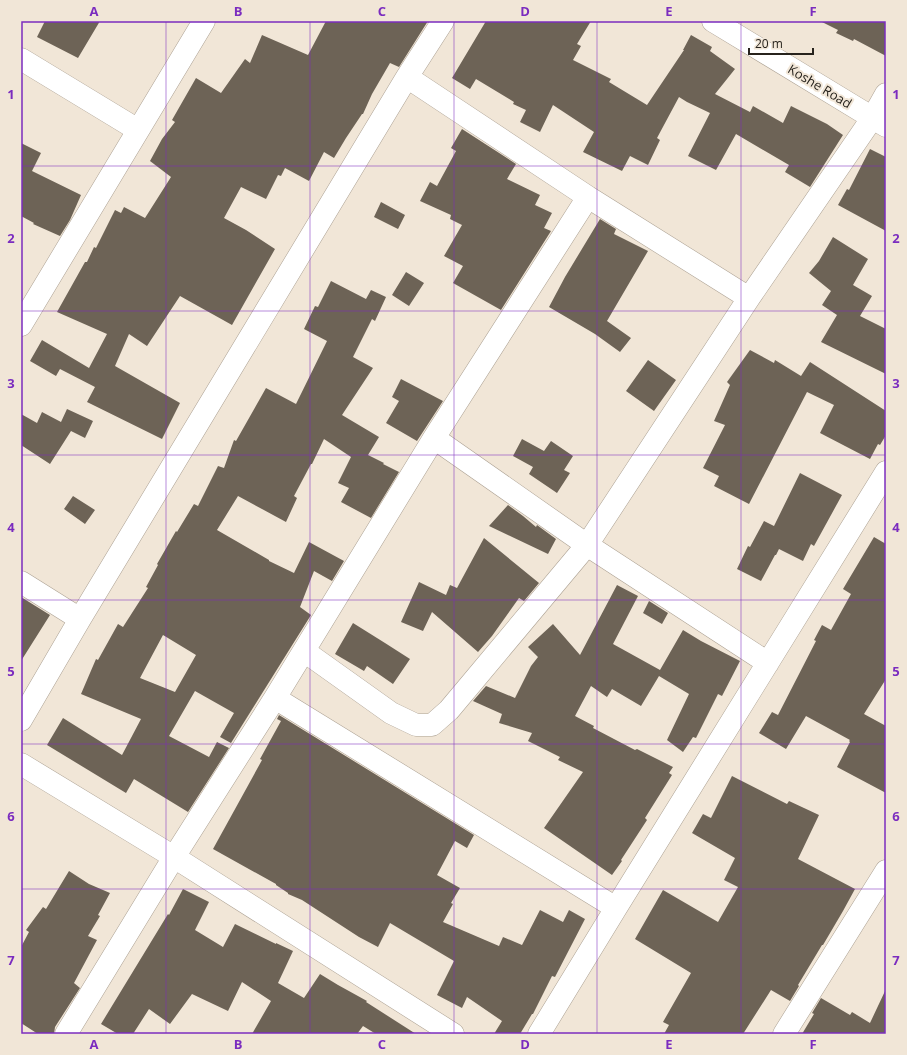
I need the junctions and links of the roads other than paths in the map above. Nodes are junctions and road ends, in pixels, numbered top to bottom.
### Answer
1 (204, 21) edge
2 (443, 21) edge
3 (713, 21) edge
4 (21, 59) edge
5 (407, 77) junction
6 (886, 94) edge
7 (879, 122) edge
8 (138, 130) junction
9 (588, 196) junction
10 (749, 298) junction
11 (21, 325) edge
12 (434, 438) junction
13 (886, 472) edge
14 (587, 545) junction
15 (21, 582) edge
16 (80, 619) junction
17 (304, 651) junction
18 (768, 663) junction
19 (275, 698) junction
20 (21, 720) edge
21 (21, 764) edge
22 (174, 857) junction
23 (886, 871) edge
24 (616, 908) junction
25 (69, 1033) edge
26 (453, 1034) edge
27 (539, 1034) edge
28 (784, 1034) edge

1 - 8 street
2 - 5 street
3 - 7 street, Koshe Road
4 - 8 street
5 - 9 street
5 - 16 street
6 - 7 street
7 - 10 street
8 - 11 street
9 - 10 street
9 - 12 street
10 - 14 street
12 - 14 street
12 - 17 street
13 - 18 street
14 - 17 street
14 - 18 street
15 - 16 street
16 - 20 street
17 - 19 street
18 - 24 street
19 - 22 street
19 - 24 street
21 - 22 street
22 - 25 street
22 - 26 street
23 - 28 street
24 - 27 street

